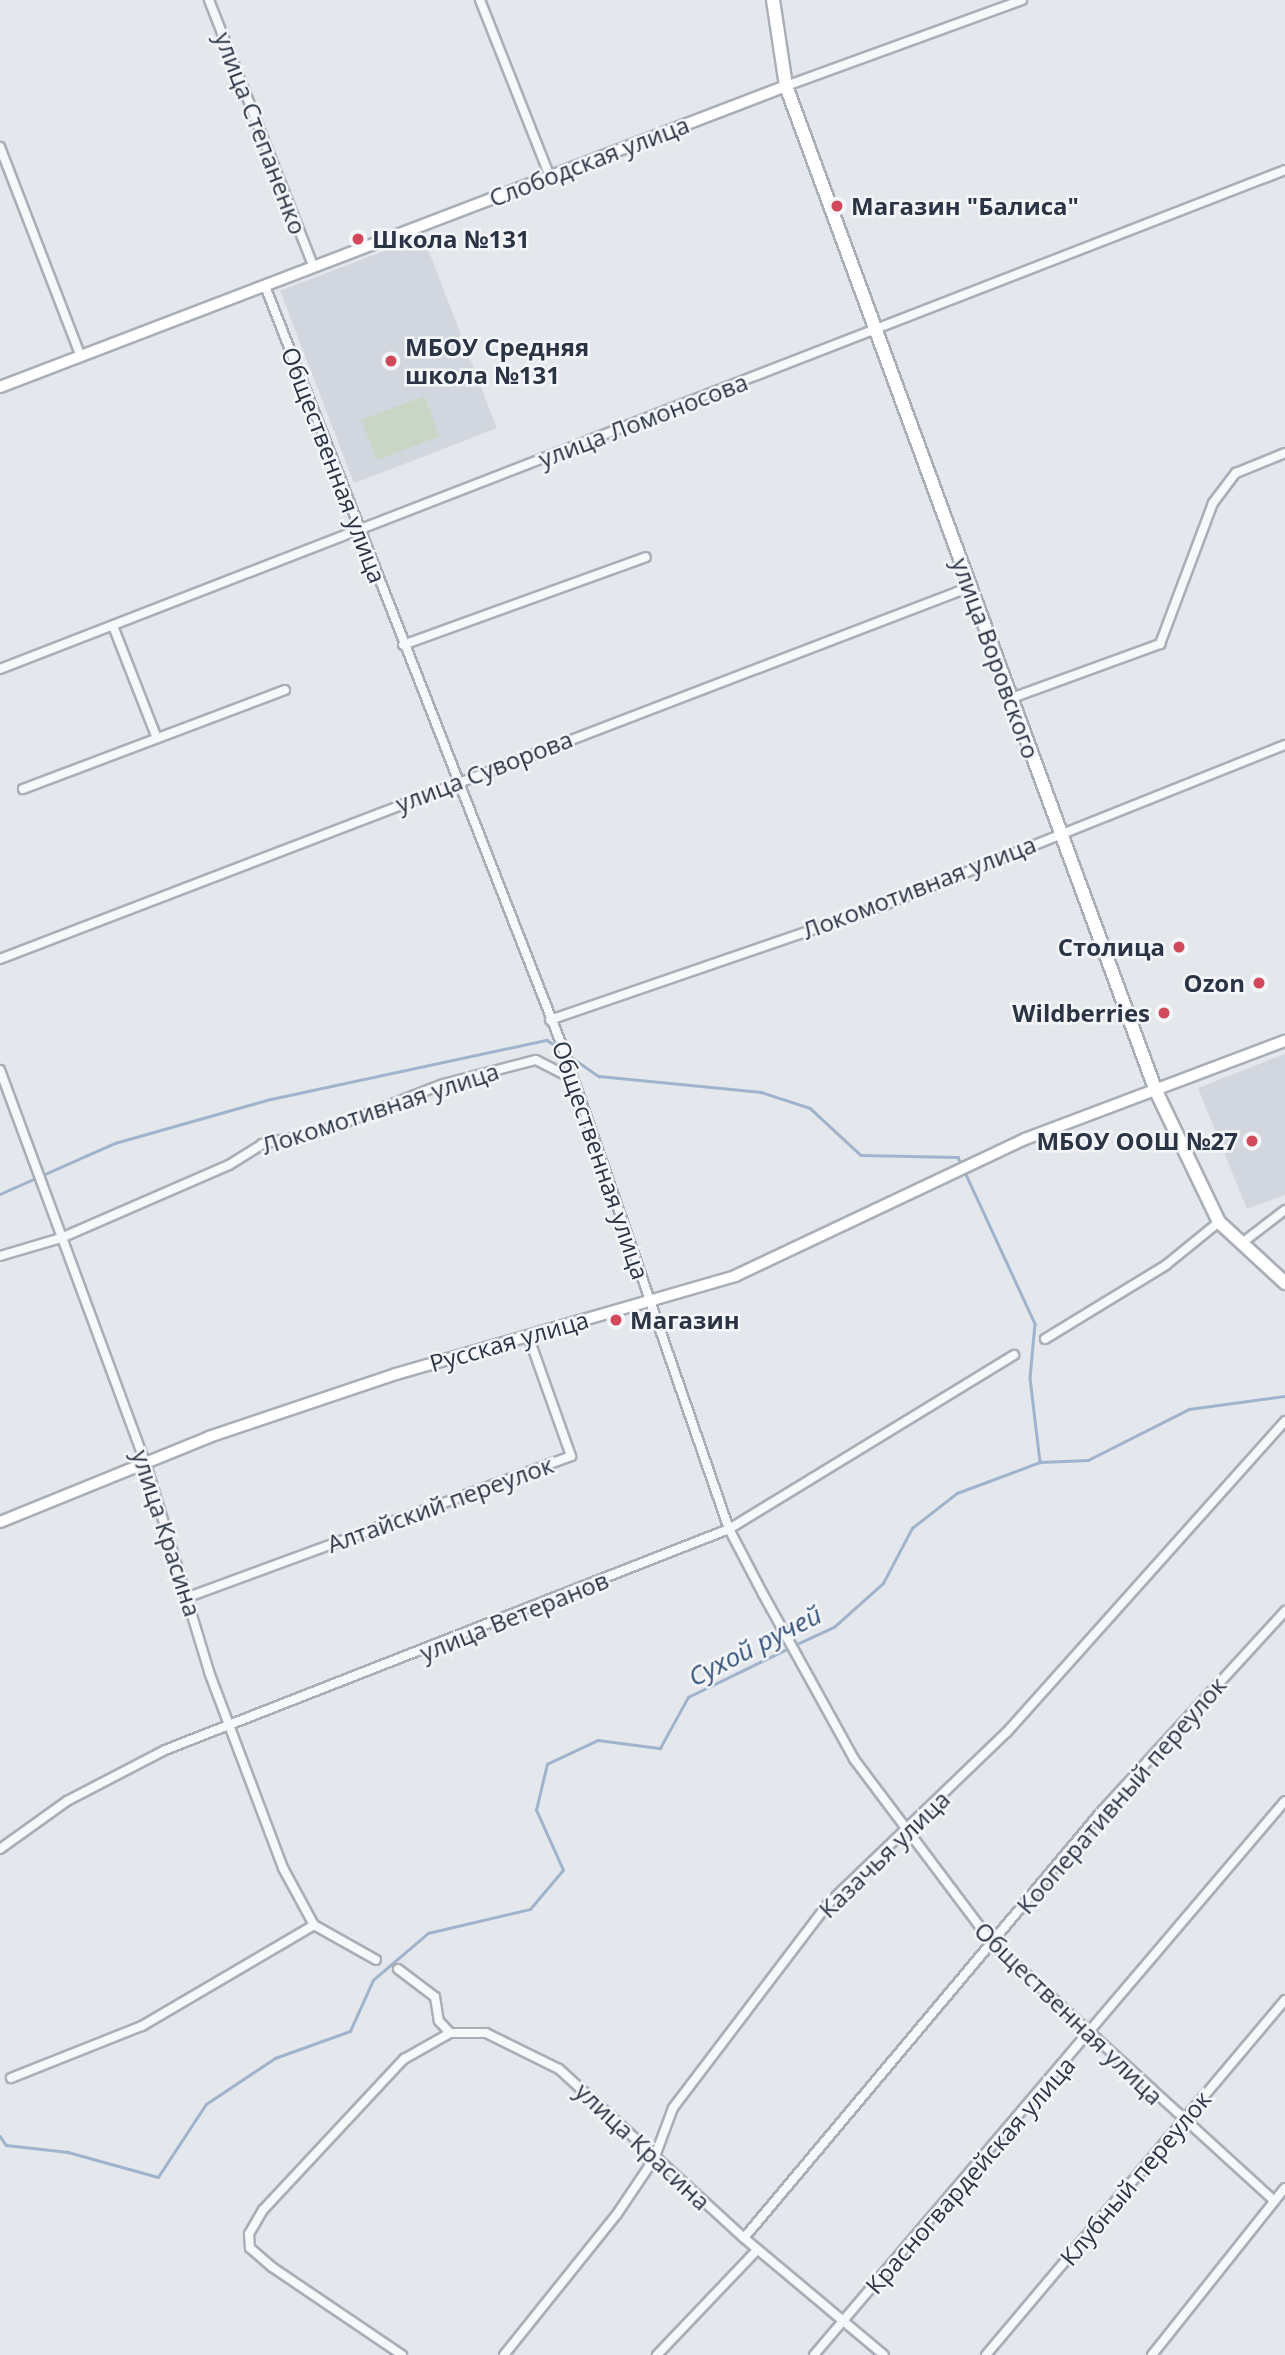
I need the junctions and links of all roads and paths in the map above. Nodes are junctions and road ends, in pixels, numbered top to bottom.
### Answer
1 (209, 0) edge
2 (480, 0) edge
3 (773, 0) edge
4 (1022, 0) edge
5 (786, 86) junction
6 (0, 147) edge
7 (1285, 170) edge
8 (550, 177) junction
9 (313, 266) junction
10 (265, 286) junction
11 (876, 329) junction
12 (80, 357) junction
13 (0, 387) edge
14 (1285, 453) edge
15 (358, 528) junction
16 (646, 557) dead end
17 (970, 587) junction
18 (113, 626) junction
19 (402, 645) junction
20 (0, 669) edge
21 (285, 690) dead end
22 (1008, 699) junction
23 (157, 738) junction
24 (1285, 745) edge
25 (455, 782) junction
26 (23, 789) dead end
27 (1061, 832) junction
28 (0, 959) edge
29 (550, 1020) junction
30 (1285, 1041) edge
31 (0, 1070) edge
32 (568, 1076) junction
33 (1156, 1091) junction
34 (1285, 1210) edge
35 (1219, 1222) junction
36 (61, 1238) junction
37 (1242, 1244) junction
38 (0, 1256) edge
39 (1285, 1283) edge
40 (651, 1303) junction
41 (528, 1335) junction
42 (1045, 1339) dead end
43 (1014, 1355) dead end
44 (1285, 1421) edge
45 (146, 1464) junction
46 (0, 1521) edge
47 (729, 1529) junction
48 (188, 1597) junction
49 (1285, 1611) edge
50 (233, 1723) junction
51 (1285, 1801) edge
52 (906, 1833) junction
53 (0, 1849) edge
54 (314, 1925) junction
55 (993, 1944) junction
56 (376, 1960) dead end
57 (398, 1969) dead end
58 (1285, 2000) edge
59 (450, 2033) junction
60 (1092, 2034) junction
61 (11, 2078) dead end
62 (1182, 2122) junction
63 (654, 2159) junction
64 (1285, 2188) edge
65 (1274, 2201) junction
66 (744, 2238) junction
67 (757, 2250) junction
68 (844, 2321) junction
69 (402, 2355) edge
70 (505, 2355) edge
71 (657, 2355) edge
72 (814, 2355) edge
73 (884, 2355) edge
74 (986, 2355) edge
75 (1152, 2355) edge

1 - 9 street, улица Степаненко
2 - 8 street
3 - 5 main road, улица Воровского
4 - 5 street, Слободская улица
5 - 8 street, Слободская улица
5 - 11 main road, улица Воровского
6 - 12 street
7 - 11 street, улица Ломоносова
8 - 9 street, Слободская улица
9 - 10 street, Слободская улица
10 - 12 street, Слободская улица
10 - 15 street, Общественная улица
11 - 15 street, улица Ломоносова
11 - 17 main road, улица Воровского
12 - 13 street, Слободская улица
14 - 22 street
15 - 18 street, улица Ломоносова
15 - 19 street, Общественная улица
16 - 19 street
17 - 22 main road, улица Воровского
17 - 25 street, улица Суворова
18 - 20 street, улица Ломоносова
18 - 23 street
19 - 25 street, Общественная улица
21 - 23 street
22 - 27 main road, улица Воровского
23 - 26 street
24 - 27 street, Локомотивная улица
25 - 28 street, улица Суворова
25 - 29 street, Общественная улица
27 - 29 street, Локомотивная улица
27 - 33 main road, улица Воровского
29 - 32 street, Общественная улица
30 - 33 street, Русская улица
31 - 36 street, улица Красина
32 - 36 street, Локомотивная улица
32 - 40 street, Общественная улица
33 - 35 main road, улица Воровского
33 - 40 street, Русская улица
34 - 37 street
35 - 37 main road, улица Воровского
35 - 42 street
36 - 38 street, Локомотивная улица
36 - 45 street, улица Красина
37 - 39 main road, улица Воровского
40 - 41 street, Русская улица
40 - 47 street, Общественная улица
41 - 45 street, Русская улица
41 - 48 street, Алтайский переулок
43 - 47 street, улица Ветеранов
44 - 52 street, Казачья улица
45 - 46 street, Русская улица
45 - 48 street, улица Красина
47 - 50 street, улица Ветеранов
47 - 52 street, Общественная улица
48 - 50 street, улица Красина
49 - 55 street, Кооперативный переулок
50 - 53 street, улица Ветеранов
50 - 54 street, улица Красина
51 - 60 street, Красногвардейская улица
52 - 55 street, Общественная улица
52 - 63 street, Казачья улица
54 - 56 street
54 - 61 street
55 - 60 street, Общественная улица
55 - 66 street, Кооперативный переулок
57 - 59 street
58 - 62 street, Клубный переулок
59 - 63 street, улица Красина
59 - 69 street
60 - 62 street, Общественная улица
60 - 68 street, Красногвардейская улица
62 - 65 street, Общественная улица
62 - 74 street, Клубный переулок
63 - 66 street, улица Красина
63 - 70 street, Казачья улица
64 - 65 street
65 - 75 street
66 - 67 street, улица Красина
67 - 68 street, улица Красина
67 - 71 street
68 - 72 street, Красногвардейская улица
68 - 73 street, улица Красина

